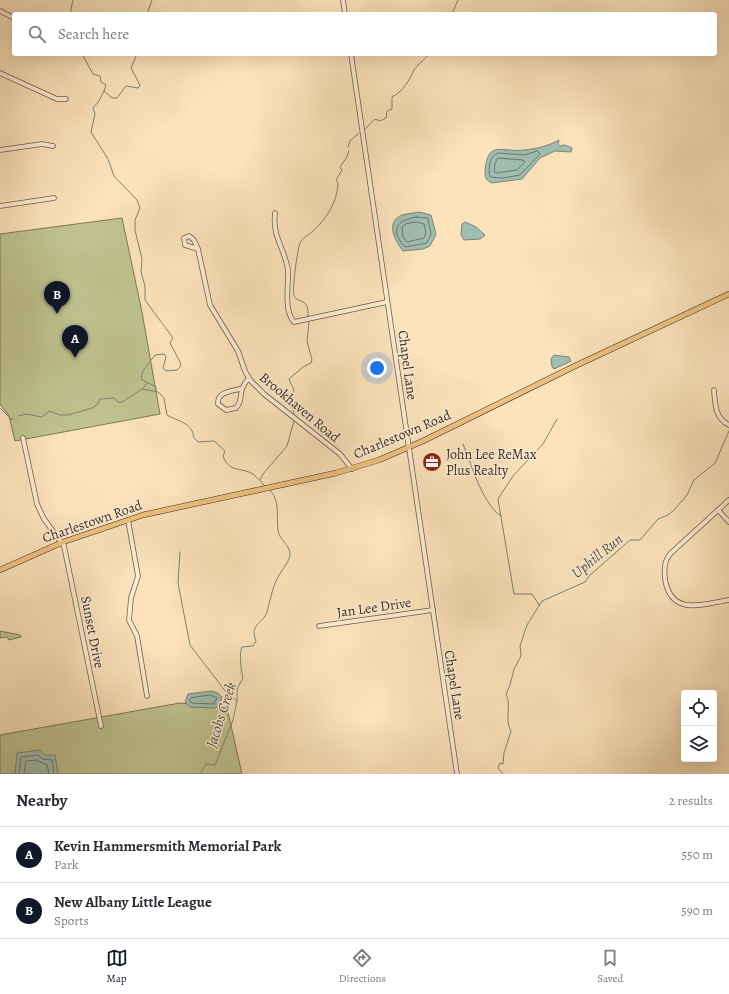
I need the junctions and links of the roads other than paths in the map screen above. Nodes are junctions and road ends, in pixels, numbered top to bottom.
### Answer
1 (343, 0) edge
2 (0, 11) edge
3 (345, 12) edge
4 (12, 17) edge
5 (351, 56) edge
6 (0, 73) edge
7 (66, 99) dead end
8 (53, 146) dead end
9 (0, 150) edge
10 (54, 198) dead end
11 (0, 206) edge
12 (275, 213) dead end
13 (198, 249) dead end
14 (729, 294) edge
15 (388, 302) junction
16 (249, 378) junction
17 (240, 389) junction
18 (714, 390) dead end
19 (729, 425) edge
20 (23, 438) dead end
21 (409, 448) junction
22 (352, 469) junction
23 (729, 500) edge
24 (718, 510) junction
25 (128, 520) junction
26 (729, 522) edge
27 (63, 542) junction
28 (0, 570) edge
29 (729, 600) edge
30 (433, 610) junction
31 (319, 626) dead end
32 (148, 696) dead end
33 (101, 726) dead end
34 (457, 774) edge

1 - 3 street
2 - 4 street
5 - 15 street, Chapel Lane
6 - 7 street
8 - 9 street
10 - 11 street
12 - 15 street
13 - 16 street, Brookhaven Road
14 - 21 main road, Charlestown Road
15 - 21 street, Chapel Lane
16 - 17 street
16 - 22 street, Brookhaven Road
17 - 17 street
18 - 19 street
20 - 27 street
21 - 22 main road, Charlestown Road
21 - 30 street, Chapel Lane
22 - 25 main road, Charlestown Road
23 - 24 street
24 - 26 street
24 - 29 street
25 - 27 main road, Charlestown Road
25 - 32 street
27 - 28 main road, Charlestown Road
27 - 33 street, Sunset Drive
30 - 31 street, Jan Lee Drive
30 - 34 street, Chapel Lane

